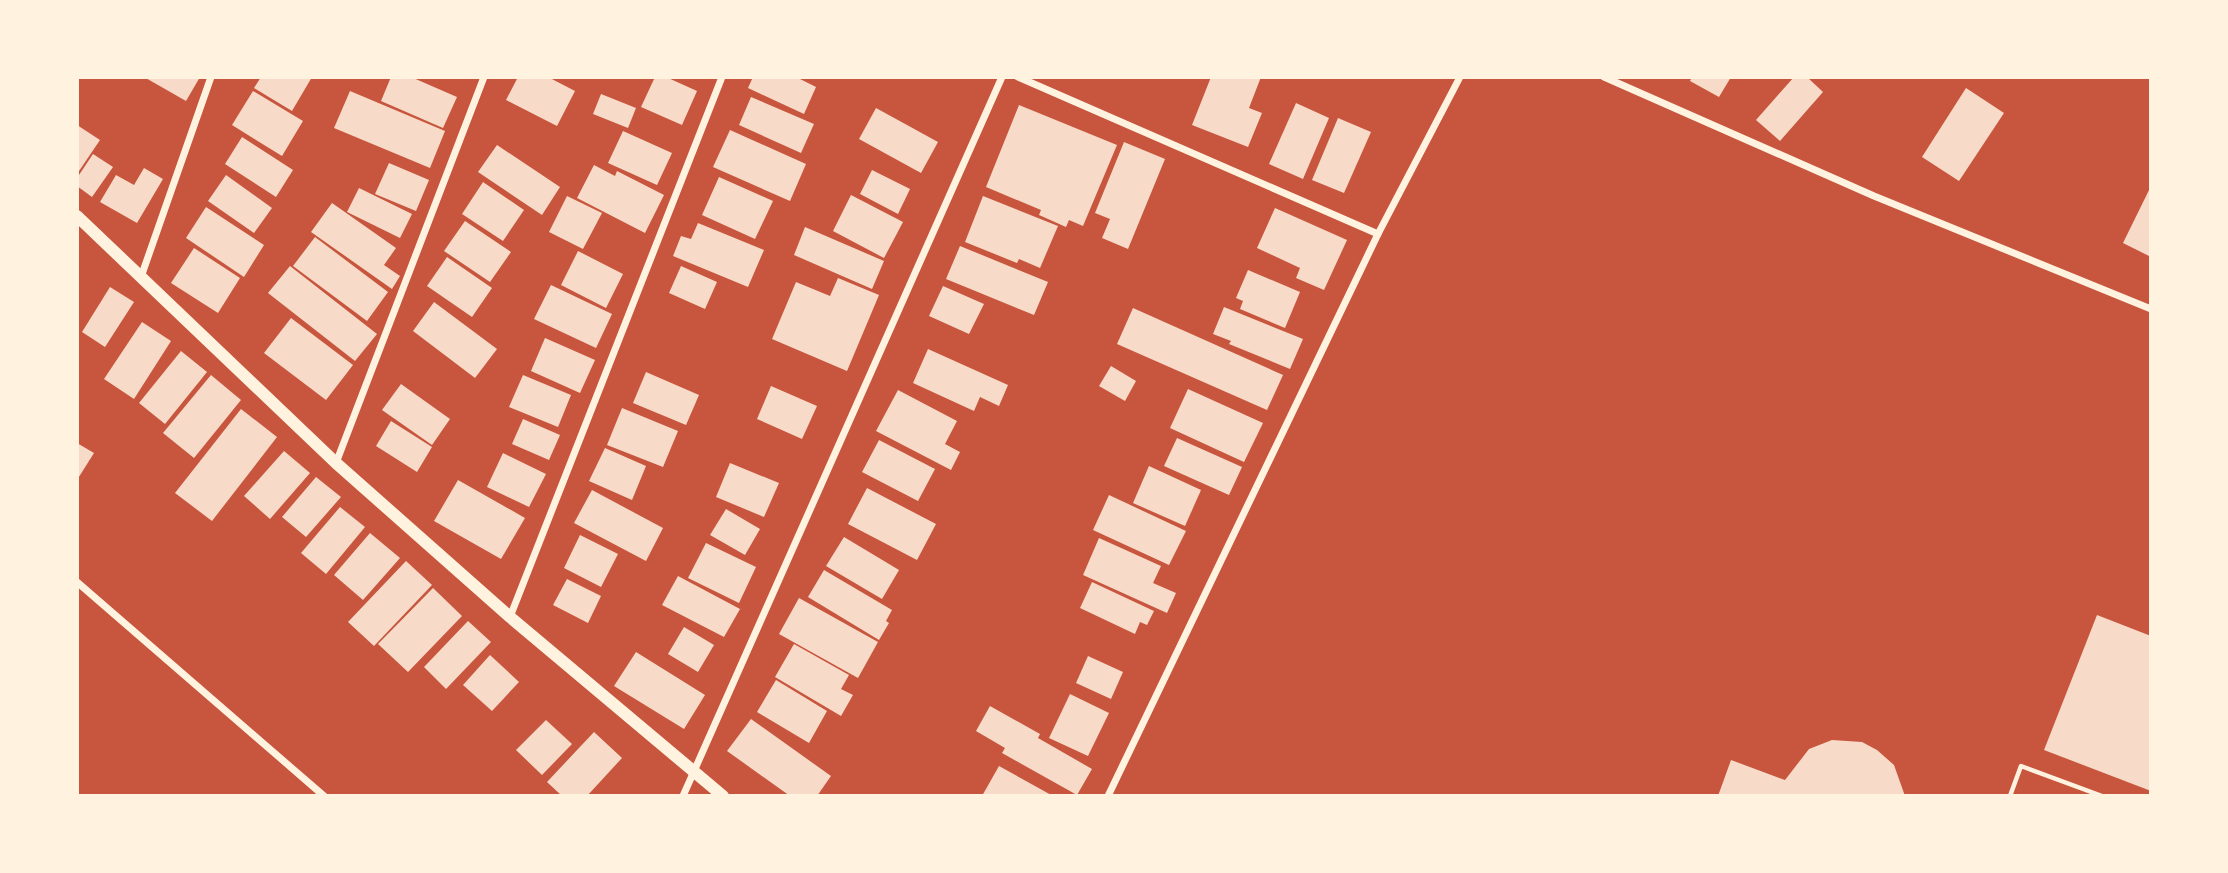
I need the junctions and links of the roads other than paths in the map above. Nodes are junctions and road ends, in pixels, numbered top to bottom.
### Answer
1 (211, 77) edge
2 (484, 77) edge
3 (722, 77) edge
4 (1002, 77) edge
5 (1018, 77) edge
6 (1460, 77) edge
7 (1604, 77) edge
8 (77, 216) edge
9 (1378, 234) junction
10 (141, 278) junction
11 (2151, 309) edge
12 (337, 463) junction
13 (77, 582) edge
14 (510, 617) junction
15 (694, 772) junction
16 (324, 796) edge
17 (683, 796) edge
18 (723, 796) edge
19 (1108, 796) edge

1 - 10 street
2 - 12 street
3 - 14 street
4 - 15 street
5 - 9 street
6 - 9 street
7 - 11 street
8 - 10 street
9 - 19 street
10 - 12 street
12 - 14 street
13 - 16 street
14 - 15 street
15 - 17 street
15 - 18 street

